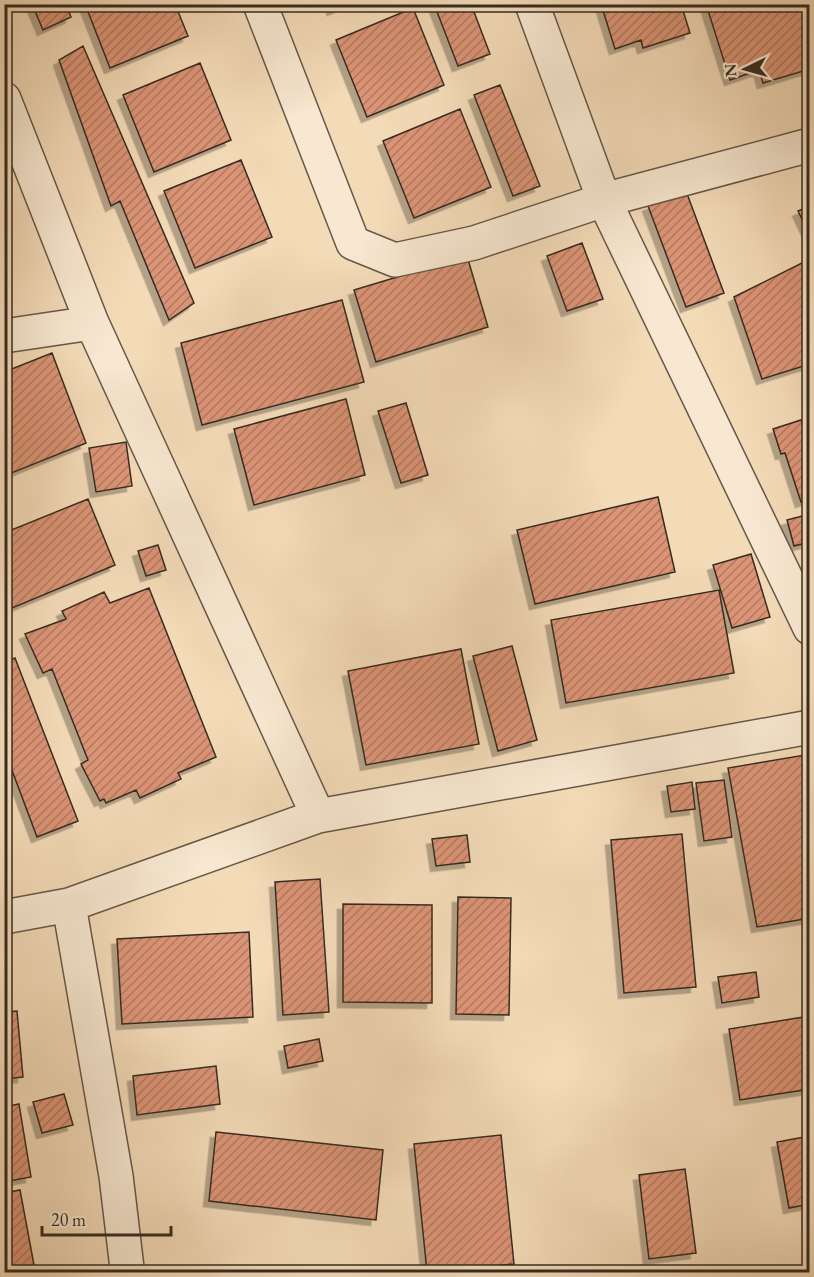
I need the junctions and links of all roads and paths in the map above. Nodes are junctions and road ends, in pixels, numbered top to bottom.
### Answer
1 (260, 4) edge
2 (532, 4) edge
3 (4, 99) edge
4 (810, 145) edge
5 (604, 200) junction
6 (92, 323) junction
7 (4, 336) edge
8 (810, 628) edge
9 (810, 728) edge
10 (318, 816) junction
11 (69, 905) junction
12 (4, 917) edge
13 (125, 1272) edge

1 - 5 street
2 - 5 street
3 - 6 street
4 - 5 street
5 - 8 street
6 - 7 street
6 - 10 street
9 - 10 street
10 - 11 street
11 - 12 street
11 - 13 street

